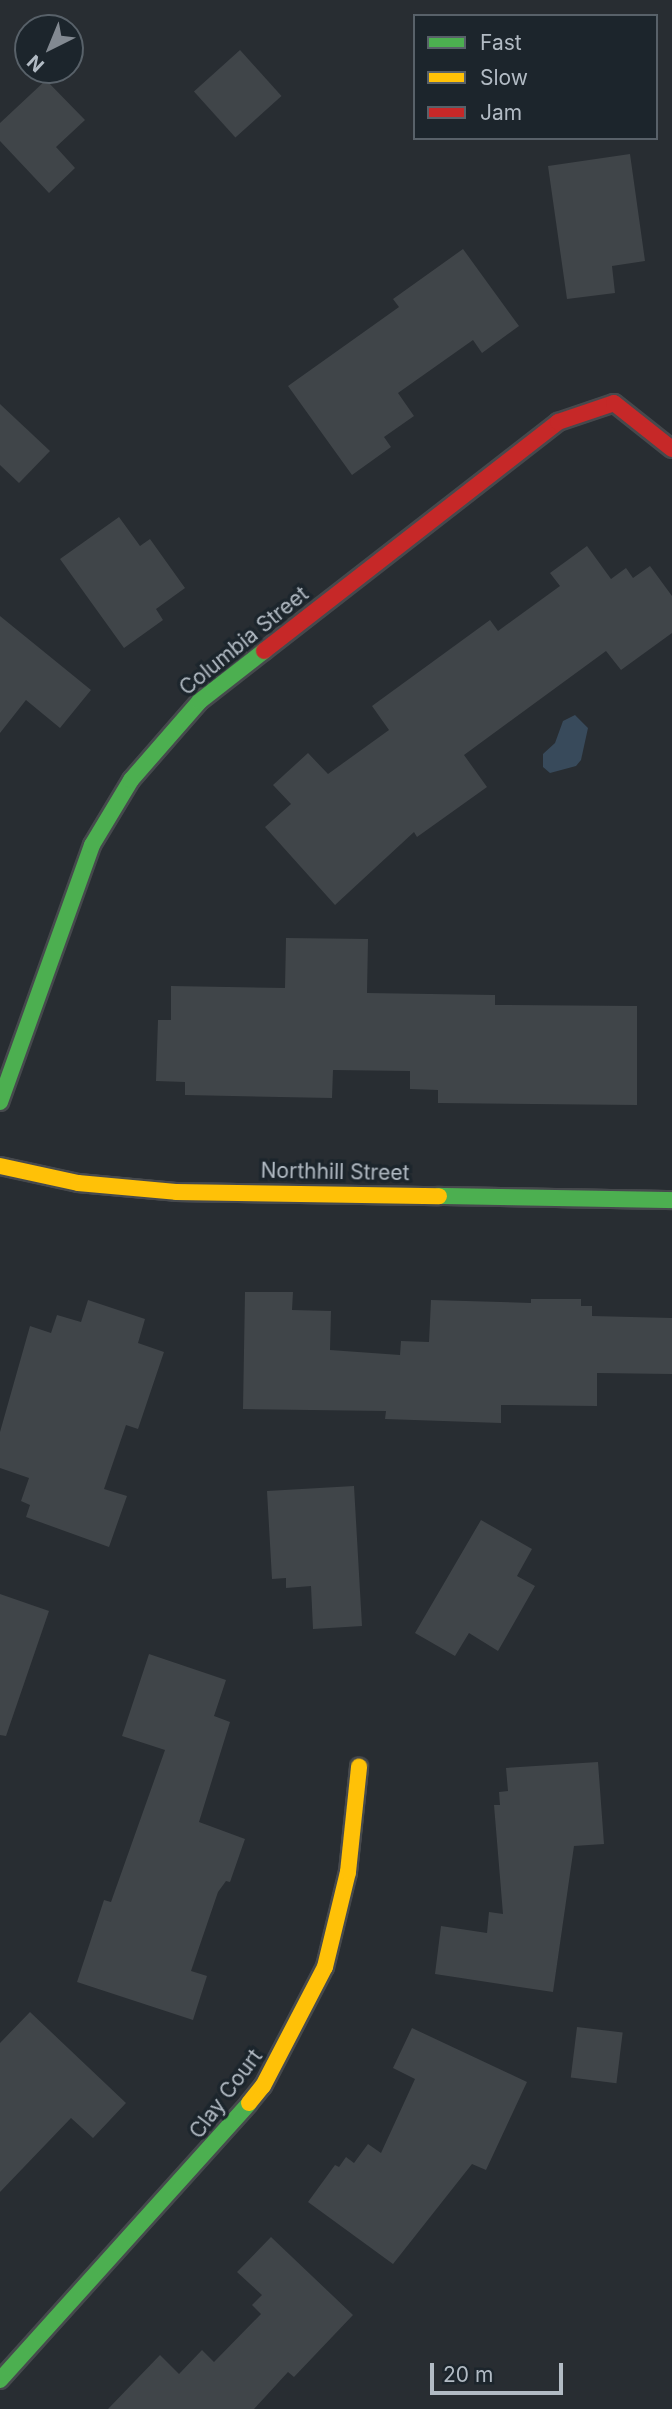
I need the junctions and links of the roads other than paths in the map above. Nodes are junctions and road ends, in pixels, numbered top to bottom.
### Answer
1 (672, 449) edge
2 (0, 1102) edge
3 (0, 1166) edge
4 (672, 1200) edge
5 (359, 1767) dead end
6 (0, 2380) edge

1 - 2 street, Columbia Street
3 - 4 street, Northhill Street
5 - 6 street, Clay Court

